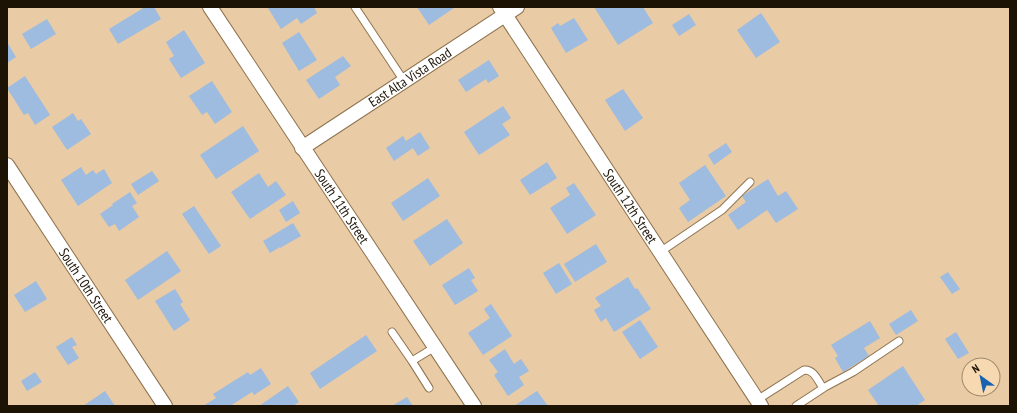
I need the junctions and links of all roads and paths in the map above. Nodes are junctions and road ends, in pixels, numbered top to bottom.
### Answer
1 (210, 7) edge
2 (355, 7) edge
3 (507, 10) edge
4 (404, 81) junction
5 (302, 148) junction
6 (7, 165) edge
7 (750, 182) dead end
8 (660, 252) junction
9 (392, 332) dead end
10 (899, 341) dead end
11 (434, 346) junction
12 (412, 360) junction
13 (430, 388) dead end
14 (823, 388) junction
15 (759, 403) edge
16 (165, 406) edge
17 (474, 406) edge
18 (796, 406) edge

1 - 5 street, South 11th Street
2 - 4 lane
3 - 4 street, East Alta Vista Road
3 - 8 street, South 12th Street
4 - 5 street, East Alta Vista Road
5 - 11 street, South 11th Street
6 - 16 street, South 10th Street
7 - 8 lane
8 - 15 street, South 12th Street
9 - 12 lane
10 - 14 lane
11 - 12 lane
11 - 17 street, South 11th Street
12 - 13 lane
14 - 15 lane
14 - 18 lane

